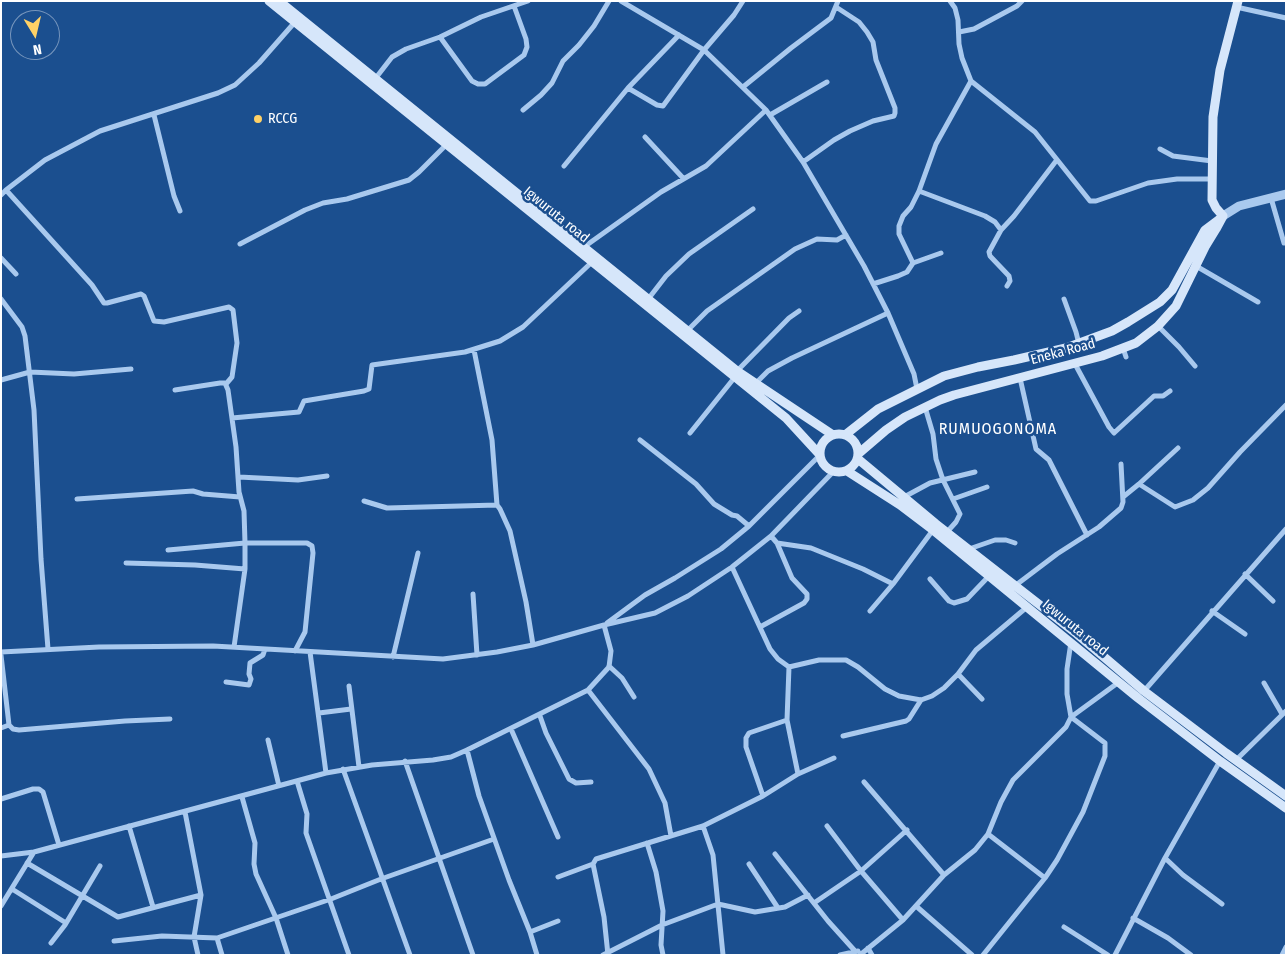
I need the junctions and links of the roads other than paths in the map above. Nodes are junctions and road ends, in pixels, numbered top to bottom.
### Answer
1 (269, 1) edge
2 (280, 1) edge
3 (528, 1) edge
4 (609, 1) edge
5 (621, 1) edge
6 (743, 1) edge
7 (950, 1) edge
8 (1022, 1) edge
9 (629, 3) edge
10 (837, 4) edge
11 (1237, 4) edge
12 (514, 6) junction
13 (1286, 18) edge
14 (295, 22) junction
15 (959, 32) junction
16 (678, 35) junction
17 (440, 37) junction
18 (704, 50) junction
19 (375, 79) junction
20 (971, 81) junction
21 (826, 82) dead end
22 (628, 88) junction
23 (743, 88) junction
24 (523, 110) dead end
25 (766, 110) junction
26 (154, 115) junction
27 (770, 115) junction
28 (645, 137) dead end
29 (447, 144) junction
30 (1160, 149) dead end
31 (1056, 161) junction
32 (1212, 161) junction
33 (803, 162) junction
34 (564, 166) dead end
35 (683, 178) junction
36 (1212, 179) junction
37 (6, 190) junction
38 (919, 191) junction
39 (1286, 194) edge
40 (1, 195) edge
41 (1271, 198) junction
42 (753, 208) dead end
43 (180, 211) dead end
44 (1223, 216) junction
45 (1001, 230) junction
46 (846, 236) junction
47 (1284, 243) dead end
48 (240, 244) dead end
49 (584, 247) junction
50 (941, 253) dead end
51 (1, 258) edge
52 (592, 262) junction
53 (913, 263) junction
54 (1196, 266) junction
55 (16, 274) dead end
56 (873, 284) junction
57 (1007, 286) dead end
58 (649, 298) junction
59 (1, 299) edge
60 (1064, 299) dead end
61 (1258, 302) dead end
62 (799, 311) dead end
63 (888, 313) junction
64 (1158, 326) junction
65 (688, 330) junction
66 (1078, 344) junction
67 (474, 350) junction
68 (1075, 364) junction
69 (1195, 366) dead end
70 (131, 369) dead end
71 (30, 372) junction
72 (736, 374) junction
73 (1020, 378) junction
74 (1, 380) edge
75 (226, 384) junction
76 (755, 384) junction
77 (917, 389) junction
78 (175, 390) dead end
79 (1170, 391) dead end
80 (1286, 405) edge
81 (925, 407) junction
82 (232, 418) junction
83 (690, 433) dead end
84 (833, 435) junction
85 (846, 435) junction
86 (640, 440) dead end
87 (1178, 448) dead end
88 (820, 455) junction
89 (858, 456) junction
90 (1121, 464) dead end
91 (847, 471) junction
92 (833, 472) junction
93 (975, 472) dead end
94 (327, 476) dead end
95 (239, 477) junction
96 (944, 480) junction
97 (1140, 484) junction
98 (987, 487) dead end
99 (240, 497) junction
100 (903, 497) junction
101 (1123, 497) junction
102 (76, 499) dead end
103 (952, 499) junction
104 (364, 500) dead end
105 (497, 505) junction
106 (749, 526) junction
107 (933, 530) junction
108 (947, 532) junction
109 (1285, 532) edge
110 (1087, 535) junction
111 (771, 536) junction
112 (1015, 542) dead end
113 (777, 543) junction
114 (245, 544) junction
115 (968, 549) junction
116 (168, 550) dead end
117 (418, 553) dead end
118 (126, 563) dead end
119 (732, 567) junction
120 (245, 569) junction
121 (1245, 574) junction
122 (989, 576) junction
123 (930, 579) dead end
124 (893, 584) junction
125 (1016, 585) junction
126 (473, 594) dead end
127 (1273, 601) dead end
128 (1027, 607) junction
129 (870, 611) dead end
130 (1212, 611) junction
131 (604, 625) junction
132 (760, 628) junction
133 (1245, 634) dead end
134 (1071, 642) junction
135 (533, 645) junction
136 (234, 647) junction
137 (48, 649) junction
138 (266, 649) junction
139 (295, 651) junction
140 (310, 652) junction
141 (1, 654) edge
142 (477, 655) junction
143 (393, 657) junction
144 (609, 666) junction
145 (789, 667) junction
146 (958, 674) junction
147 (226, 682) dead end
148 (1119, 682) junction
149 (1264, 683) dead end
150 (349, 686) dead end
151 (588, 690) junction
152 (1144, 690) junction
153 (634, 697) dead end
154 (982, 699) dead end
155 (921, 700) junction
156 (352, 709) junction
157 (1284, 712) edge
158 (319, 713) junction
159 (540, 716) junction
160 (1071, 717) junction
161 (170, 719) dead end
162 (787, 720) junction
163 (9, 725) junction
164 (1, 728) edge
165 (511, 729) junction
166 (843, 736) dead end
167 (268, 740) dead end
168 (467, 750) junction
169 (834, 758) dead end
170 (1236, 760) junction
171 (405, 761) junction
172 (1220, 761) junction
173 (359, 767) junction
174 (343, 769) junction
175 (326, 773) junction
176 (798, 774) junction
177 (298, 781) junction
178 (591, 782) dead end
179 (864, 782) dead end
180 (279, 786) junction
181 (763, 796) junction
182 (1286, 796) edge
183 (242, 797) junction
184 (1, 799) edge
185 (1286, 808) edge
186 (185, 812) junction
187 (129, 826) junction
188 (703, 826) junction
189 (827, 826) dead end
190 (907, 830) junction
191 (988, 834) junction
192 (671, 836) junction
193 (558, 838) dead end
194 (494, 839) junction
195 (647, 843) junction
196 (59, 846) junction
197 (34, 852) junction
198 (775, 854) dead end
199 (1, 856) edge
200 (439, 858) junction
201 (1165, 858) junction
202 (27, 863) junction
203 (593, 864) junction
204 (748, 864) dead end
205 (100, 866) dead end
206 (861, 871) junction
207 (944, 875) junction
208 (558, 877) dead end
209 (1046, 878) junction
210 (382, 879) junction
211 (12, 889) junction
212 (201, 895) junction
213 (808, 895) junction
214 (82, 896) junction
215 (329, 900) junction
216 (814, 903) junction
217 (718, 904) junction
218 (1222, 904) dead end
219 (1, 906) edge
220 (916, 906) junction
221 (153, 907) junction
222 (778, 908) junction
223 (276, 918) junction
224 (1133, 918) junction
225 (903, 920) junction
226 (558, 921) dead end
227 (66, 923) junction
228 (662, 925) junction
229 (1064, 927) dead end
230 (530, 932) junction
231 (194, 937) junction
232 (217, 938) junction
233 (114, 941) dead end
234 (51, 943) dead end
235 (1286, 947) edge
236 (862, 951) edge
237 (607, 954) edge
238 (198, 955) edge
239 (222, 955) edge
240 (288, 955) edge
241 (349, 955) edge
242 (410, 955) edge
243 (473, 955) edge
244 (537, 955) edge
245 (663, 955) edge
246 (723, 955) edge
247 (840, 955) edge
248 (872, 955) edge
249 (972, 955) edge
250 (983, 955) edge
251 (1108, 955) edge
252 (1115, 955) edge
253 (1191, 955) edge
254 (1282, 955) edge

1 - 14 main road, Igwuruta road
2 - 19 main road, Igwuruta road
3 - 12 street
4 - 24 street
5 - 9 street
6 - 18 street
7 - 15 street
8 - 15 street
9 - 16 street
10 - 23 street
10 - 33 street
11 - 13 street
11 - 32 main road
12 - 17 street
12 - 17 street
14 - 26 street
14 - 29 main road, Igwuruta road
15 - 20 street
16 - 18 street
16 - 22 street
17 - 19 street
18 - 22 street
18 - 23 street
19 - 49 main road, Igwuruta road
20 - 31 street
20 - 38 street
21 - 27 street
22 - 34 street
23 - 25 street
25 - 27 street
25 - 35 street
26 - 37 street
26 - 43 street
27 - 33 street
28 - 35 street
29 - 48 street
29 - 52 main road, Igwuruta road
30 - 32 street
31 - 36 street
31 - 45 street
32 - 36 main road
33 - 46 street
35 - 49 street
36 - 44 main road
37 - 40 street
37 - 75 street
38 - 45 street
38 - 53 street
39 - 41 street
41 - 44 street
41 - 47 street
42 - 58 street
44 - 54 main road, Eneka Road
44 - 66 main road, Eneka Road
45 - 57 street
46 - 56 street
46 - 65 street
49 - 58 main road, Igwuruta road
50 - 53 street
51 - 55 street
52 - 67 street
52 - 72 main road, Igwuruta road
53 - 56 street
54 - 61 street
54 - 64 main road, Eneka Road
56 - 63 street
58 - 65 main road, Igwuruta road
59 - 71 street
60 - 66 street
62 - 72 street
63 - 76 street
63 - 77 street
64 - 68 main road, Eneka Road
64 - 69 street
65 - 72 main road, Igwuruta road
66 - 77 main road, Eneka Road
67 - 82 street
67 - 105 street
68 - 73 main road, Eneka Road
68 - 79 street
70 - 71 street
71 - 74 street
71 - 137 street
72 - 76 main road, Igwuruta road
72 - 83 street
72 - 88 main road, Igwuruta road
73 - 81 main road, Eneka Road
73 - 110 street
75 - 78 street
75 - 82 street
76 - 84 main road, Igwuruta road
77 - 85 main road, Eneka Road
80 - 97 street
81 - 89 main road, Eneka Road
81 - 96 street
82 - 95 street
84 - 85 main road
84 - 88 main road
85 - 89 main road
86 - 106 street
87 - 97 street
88 - 92 main road
88 - 106 street
89 - 91 main road
89 - 100 main road, Igwuruta road
90 - 101 street
91 - 92 main road
91 - 107 main road, Igwuruta road
92 - 111 street
93 - 96 street
94 - 95 street
95 - 99 street
96 - 100 street
96 - 103 street
97 - 101 street
98 - 103 street
99 - 102 street
99 - 114 street
100 - 108 main road, Igwuruta road
101 - 110 street
103 - 108 street
104 - 105 street
105 - 135 street
106 - 131 street
107 - 122 main road, Igwuruta road
107 - 124 street
108 - 115 main road, Igwuruta road
109 - 121 street
110 - 125 street
111 - 113 street
111 - 119 street
112 - 115 street
113 - 124 street
113 - 132 street
114 - 116 street
114 - 120 street
114 - 139 street
115 - 125 main road, Igwuruta road
117 - 143 street
118 - 120 street
119 - 131 street
119 - 132 street
120 - 136 street
121 - 127 street
121 - 130 street
122 - 123 street
122 - 128 main road, Igwuruta road
124 - 129 street
125 - 152 main road, Igwuruta road
126 - 142 street
128 - 134 main road, Igwuruta road
128 - 146 street
130 - 133 street
130 - 152 street
131 - 135 street
131 - 144 street
132 - 145 street
134 - 148 main road, Igwuruta road
134 - 160 street
135 - 142 street
136 - 137 street
136 - 138 street
137 - 141 street
138 - 139 street
138 - 147 street
139 - 140 street
140 - 143 street
140 - 158 street
141 - 163 street
142 - 143 street
144 - 151 street
144 - 153 street
145 - 155 street
145 - 162 street
146 - 154 street
146 - 155 street
148 - 160 street
148 - 172 main road, Igwuruta road
149 - 157 street
150 - 156 street
151 - 159 street
151 - 192 street
152 - 170 main road, Igwuruta road
155 - 166 street
156 - 158 street
156 - 173 street
157 - 170 street
158 - 175 street
159 - 165 street
159 - 178 street
160 - 191 street
160 - 209 street
161 - 163 street
162 - 176 street
162 - 181 street
163 - 164 street
165 - 168 street
165 - 193 street
167 - 180 street
168 - 171 street
168 - 194 street
169 - 176 street
170 - 182 main road, Igwuruta road
171 - 173 street
171 - 200 street
172 - 185 main road, Igwuruta road
172 - 201 street
173 - 174 street
174 - 175 street
174 - 210 street
175 - 177 street
176 - 181 street
177 - 180 street
177 - 215 street
179 - 190 street
180 - 183 street
181 - 188 street
183 - 186 street
183 - 223 street
184 - 196 street
186 - 187 street
186 - 212 street
187 - 196 street
187 - 221 street
188 - 192 street
188 - 217 street
189 - 206 street
190 - 206 street
190 - 207 street
191 - 207 street
191 - 209 street
192 - 195 street
194 - 200 street
194 - 230 street
195 - 203 street
195 - 228 street
196 - 197 street
197 - 199 street
197 - 202 street
198 - 213 street
200 - 210 street
200 - 243 street
201 - 218 street
201 - 224 street
202 - 211 street
202 - 214 street
203 - 208 street
203 - 237 street
204 - 222 street
205 - 214 street
206 - 216 street
206 - 225 street
207 - 220 street
209 - 250 street
210 - 215 street
210 - 242 street
211 - 219 street
211 - 227 street
212 - 221 street
212 - 231 street
213 - 216 street
213 - 222 street
214 - 221 street
214 - 227 street
215 - 223 street
215 - 241 street
216 - 236 street
217 - 222 street
217 - 228 street
217 - 246 street
220 - 225 street
220 - 249 street
223 - 232 street
223 - 240 street
224 - 252 street
224 - 253 street
225 - 236 street
226 - 230 street
227 - 234 street
228 - 237 street
228 - 245 street
229 - 251 street
230 - 244 street
231 - 232 street
231 - 233 street
231 - 238 street
232 - 239 street
235 - 254 street
236 - 247 street
236 - 248 street

